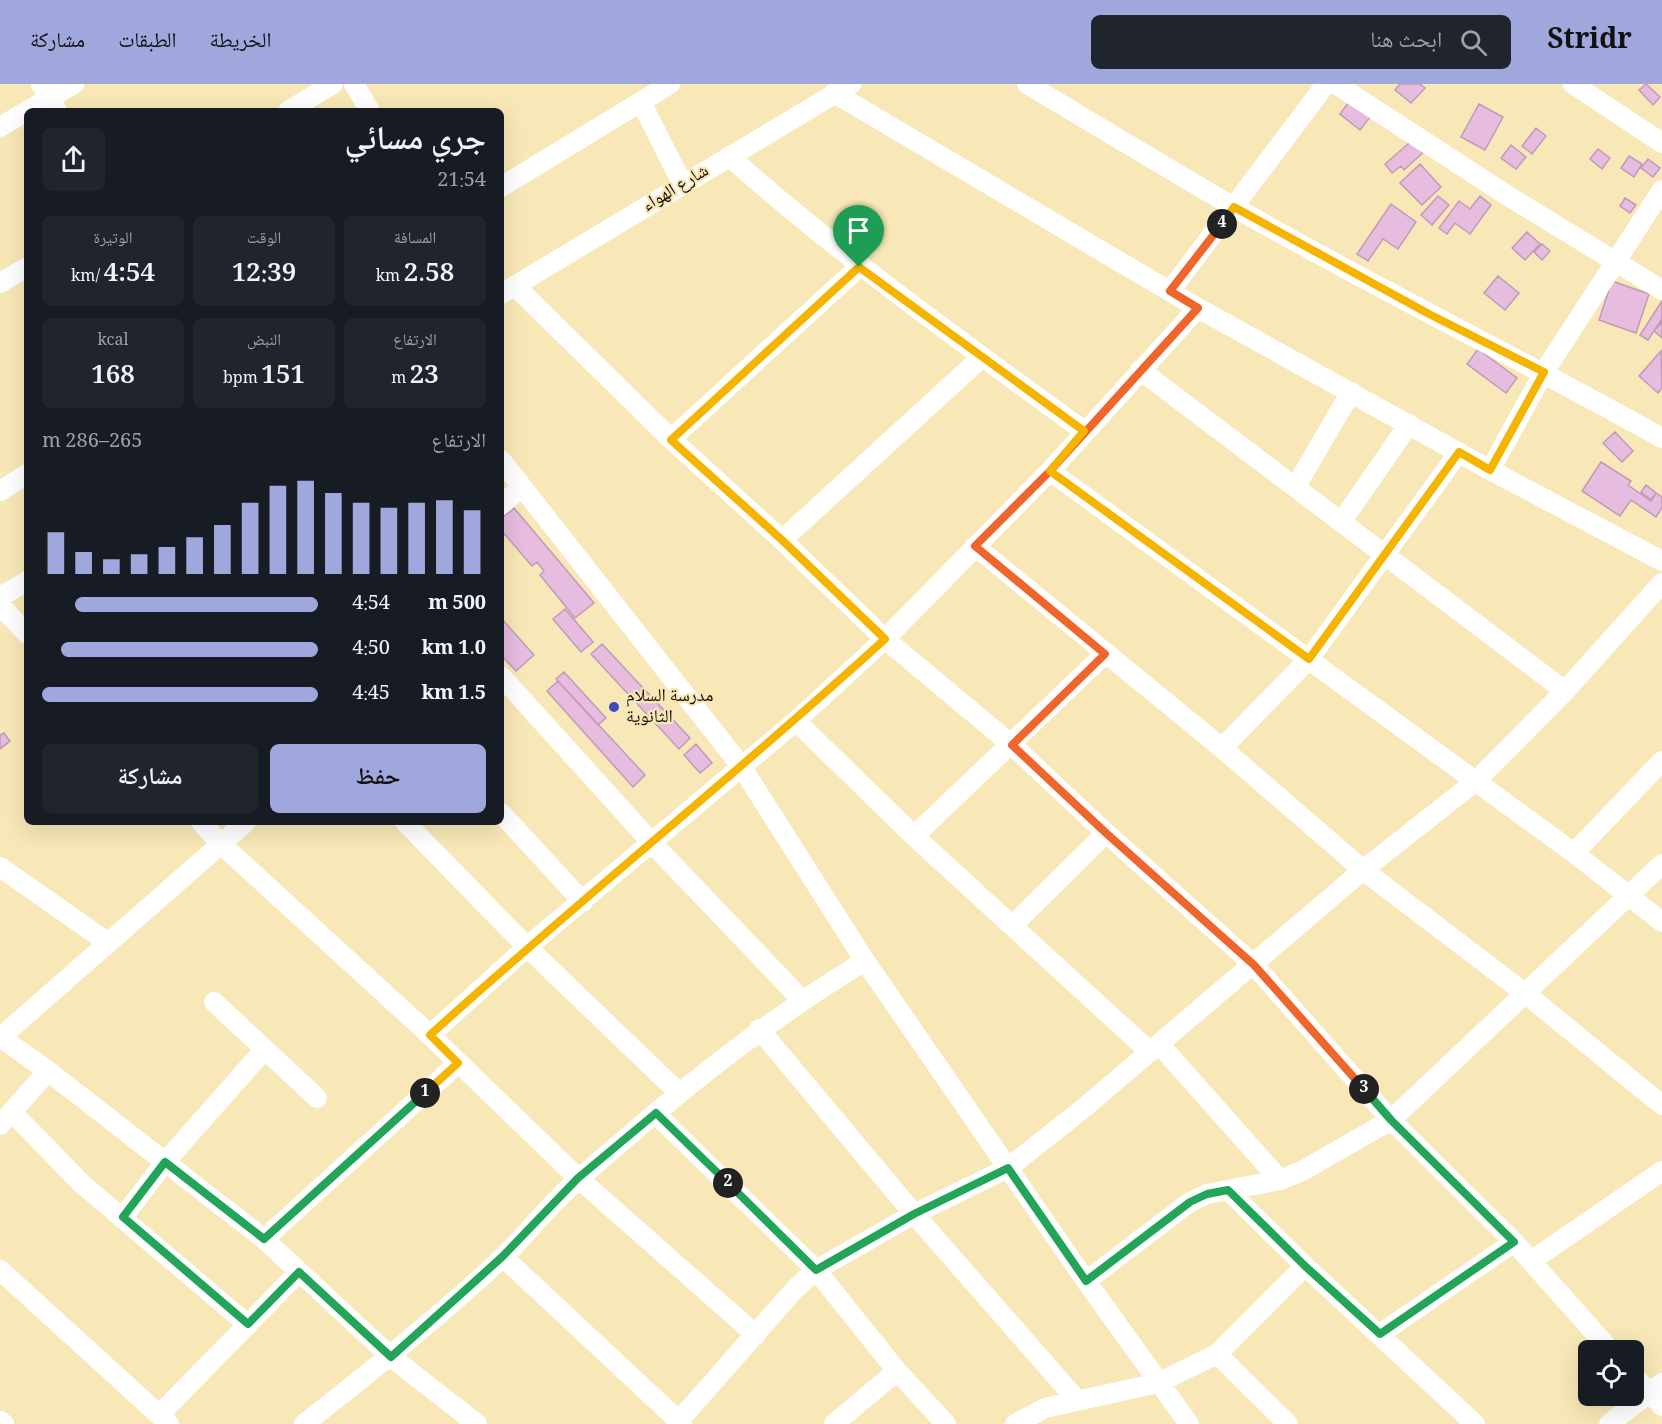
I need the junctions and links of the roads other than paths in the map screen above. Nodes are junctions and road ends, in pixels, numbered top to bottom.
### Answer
1 (74, 84) edge
2 (333, 84) edge
3 (354, 84) edge
4 (1027, 84) edge
5 (1326, 84) edge
6 (1336, 84) edge
7 (1573, 84) edge
8 (667, 85) edge
9 (842, 89) edge
10 (49, 98) edge
11 (641, 102) junction
12 (32, 108) edge
13 (293, 108) edge
14 (368, 108) edge
15 (24, 113) edge
16 (0, 127) edge
17 (1662, 143) edge
18 (729, 156) junction
19 (504, 185) edge
20 (683, 185) junction
21 (1662, 190) edge
22 (1234, 207) junction
23 (1615, 261) junction
24 (859, 267) junction
25 (24, 269) edge
26 (0, 284) edge
27 (508, 290) edge
28 (1662, 290) edge
29 (1170, 291) junction
30 (1198, 308) junction
31 (982, 357) junction
32 (1140, 370) junction
33 (1544, 372) junction
34 (1351, 392) junction
35 (1409, 424) junction
36 (1084, 431) junction
37 (1662, 438) edge
38 (671, 440) junction
39 (1459, 452) junction
40 (504, 464) edge
41 (1490, 470) junction
42 (1050, 471) junction
43 (24, 476) edge
44 (1296, 486) junction
45 (521, 488) junction
46 (0, 491) edge
47 (504, 502) edge
48 (1342, 521) junction
49 (782, 540) junction
50 (975, 546) junction
51 (1386, 554) junction
52 (1662, 561) edge
53 (24, 583) edge
54 (1662, 583) edge
55 (0, 597) edge
56 (0, 605) edge
57 (24, 631) edge
58 (885, 639) junction
59 (1105, 654) junction
60 (1309, 659) junction
61 (504, 679) edge
62 (1565, 691) junction
63 (796, 721) junction
64 (1012, 745) junction
65 (1222, 748) junction
66 (1662, 761) edge
67 (741, 766) junction
68 (1476, 781) junction
69 (504, 816) edge
70 (204, 825) edge
71 (243, 825) edge
72 (408, 825) edge
73 (1106, 833) junction
74 (914, 836) junction
75 (652, 843) junction
76 (221, 844) junction
77 (1574, 853) junction
78 (1662, 864) edge
79 (0, 867) edge
80 (1363, 870) junction
81 (1628, 894) junction
82 (583, 902) junction
83 (1662, 922) edge
84 (1013, 925) junction
85 (106, 942) junction
86 (527, 947) junction
87 (865, 961) junction
88 (1254, 965) junction
89 (1526, 994) junction
90 (801, 999) junction
91 (213, 1002) dead end
92 (759, 1029) junction
93 (430, 1035) junction
94 (0, 1037) edge
95 (1155, 1049) junction
96 (264, 1050) junction
97 (458, 1063) junction
98 (48, 1071) junction
99 (679, 1093) junction
100 (317, 1098) dead end
101 (1662, 1105) edge
102 (656, 1113) junction
103 (6, 1118) edge
104 (1391, 1120) junction
105 (165, 1162) junction
106 (1008, 1168) junction
107 (1662, 1171) edge
108 (578, 1178) junction
109 (1280, 1180) junction
110 (1228, 1190) junction
111 (914, 1214) junction
112 (123, 1217) junction
113 (264, 1239) junction
114 (1514, 1242) junction
115 (502, 1257) junction
116 (1531, 1261) junction
117 (1305, 1266) junction
118 (0, 1270) edge
119 (816, 1270) junction
120 (299, 1272) junction
121 (1086, 1281) junction
122 (248, 1324) junction
123 (1380, 1334) junction
124 (756, 1335) junction
125 (1601, 1340) edge
126 (1217, 1354) junction
127 (391, 1357) junction
128 (897, 1371) junction
129 (1158, 1383) junction
130 (1644, 1384) edge
131 (1658, 1394) edge
132 (1076, 1399) junction
133 (164, 1419) edge
134 (679, 1423) edge
135 (304, 1424) edge
136 (477, 1424) edge
137 (834, 1424) edge
138 (946, 1424) edge
139 (1015, 1424) edge
140 (1189, 1424) edge
141 (1288, 1424) edge
142 (1475, 1424) edge
143 (1609, 1424) edge

1 - 10 street
2 - 13 street
3 - 14 street
4 - 22 street
5 - 22 street
6 - 23 street
7 - 17 street
8 - 11 street
9 - 18 street, شارع الهواء
9 - 29 street
10 - 12 street
11 - 19 street
11 - 20 street
15 - 16 street
18 - 20 street, شارع الهواء
18 - 24 street
20 - 27 street, شارع الهواء
21 - 23 street
22 - 29 street
22 - 33 street
23 - 28 street
23 - 33 street
24 - 31 street
24 - 38 street
25 - 26 street
27 - 38 street
29 - 30 street
30 - 32 street
30 - 34 street
31 - 36 street
31 - 49 street
32 - 36 street
32 - 44 street
33 - 37 street
33 - 41 street
34 - 35 street
34 - 44 street
35 - 39 street
35 - 48 street
36 - 42 street
38 - 49 street
39 - 41 street
39 - 51 street
40 - 45 street
41 - 52 street
42 - 50 street
42 - 60 street
43 - 46 street
44 - 48 street
45 - 47 street
45 - 67 street
48 - 51 street
49 - 58 street
50 - 58 street
50 - 59 street
51 - 60 street
51 - 62 street
53 - 55 street
54 - 62 street
56 - 57 street
58 - 63 street
58 - 64 street
59 - 64 street
59 - 65 street
60 - 65 street
60 - 68 street
61 - 75 street
62 - 68 street
63 - 67 street
63 - 74 street
64 - 73 street
64 - 74 street
65 - 80 street
66 - 77 street
67 - 75 street
67 - 87 street
68 - 77 street
68 - 80 street
69 - 82 street
70 - 76 street
71 - 76 street
72 - 86 street
73 - 84 street
73 - 88 street
74 - 84 street
75 - 82 street
75 - 90 street
76 - 85 street
76 - 93 street
77 - 81 street
78 - 81 street
79 - 85 street
80 - 88 street
80 - 89 street
81 - 83 street
81 - 89 street
82 - 86 street
84 - 95 street
85 - 94 street
86 - 93 street
86 - 99 street
87 - 90 street
87 - 106 street
88 - 95 street
88 - 104 street
89 - 101 street
89 - 104 street
90 - 92 street
91 - 96 street
92 - 99 street
92 - 111 street
93 - 97 street
94 - 98 street
95 - 106 street
95 - 109 street
96 - 100 street
96 - 105 street
97 - 108 street
97 - 113 street
98 - 103 street
98 - 105 street
99 - 102 street
102 - 108 street
102 - 119 street
103 - 112 street
104 - 109 street
104 - 114 street
105 - 112 street
105 - 113 street
106 - 111 street
106 - 121 street
107 - 116 street
108 - 115 street
108 - 124 street
109 - 110 street
110 - 117 street
110 - 121 street
111 - 119 street
111 - 132 street
112 - 122 street
113 - 120 street
114 - 116 street
114 - 123 street
115 - 127 street
115 - 134 street
116 - 125 street
117 - 123 street
117 - 126 street
118 - 133 street
119 - 124 street
119 - 128 street
120 - 122 street
120 - 127 street
121 - 129 street
122 - 133 street
123 - 142 street
124 - 134 street
126 - 129 street
126 - 141 street
127 - 135 street
127 - 136 street
128 - 137 street
128 - 138 street
129 - 132 street
129 - 140 street
130 - 131 street
131 - 143 street
132 - 139 street

